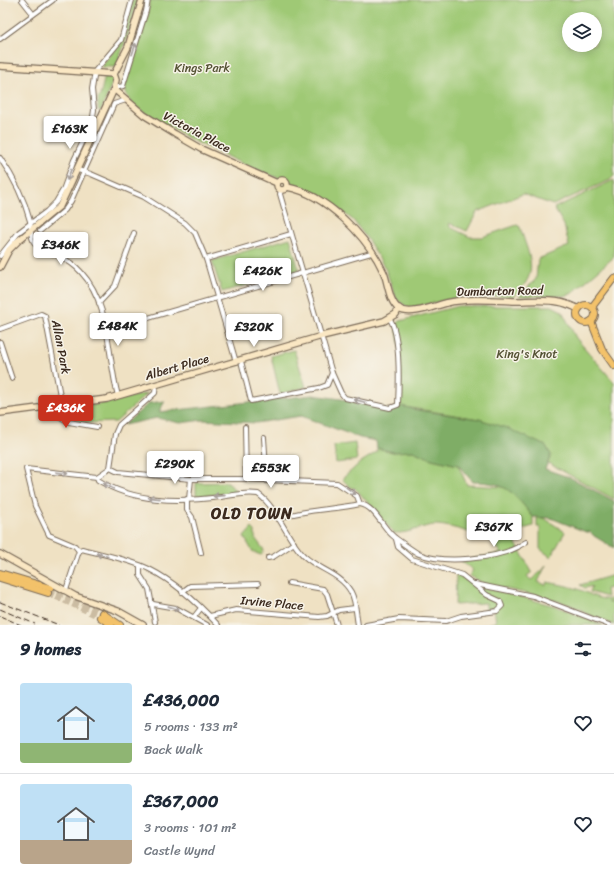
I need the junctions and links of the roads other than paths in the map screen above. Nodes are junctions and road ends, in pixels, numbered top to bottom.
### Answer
1 (22, 0) edge
2 (53, 0) edge
3 (132, 0) edge
4 (142, 0) edge
5 (148, 0) edge
6 (33, 14) junction
7 (0, 39) edge
8 (0, 66) edge
9 (95, 71) junction
10 (114, 74) junction
11 (115, 89) junction
12 (126, 100) junction
13 (0, 158) edge
14 (78, 170) junction
15 (84, 172) junction
16 (277, 183) junction
17 (284, 188) junction
18 (31, 223) junction
19 (40, 231) dead end
20 (29, 232) junction
21 (134, 233) dead end
22 (291, 234) junction
23 (371, 252) junction
24 (0, 256) edge
25 (206, 259) junction
26 (0, 267) edge
27 (303, 272) junction
28 (614, 278) edge
29 (218, 298) junction
30 (99, 303) junction
31 (592, 307) junction
32 (399, 308) junction
33 (579, 309) junction
34 (390, 319) junction
35 (591, 321) junction
36 (0, 329) edge
37 (107, 330) junction
38 (322, 336) junction
39 (0, 342) edge
40 (238, 362) junction
41 (614, 366) edge
42 (332, 373) junction
43 (12, 379) dead end
44 (156, 385) junction
45 (118, 396) junction
46 (62, 406) junction
47 (44, 408) junction
48 (0, 413) edge
49 (97, 427) dead end
50 (245, 427) dead end
51 (264, 438) dead end
52 (110, 468) junction
53 (97, 477) junction
54 (191, 479) junction
55 (246, 479) junction
56 (267, 481) junction
57 (316, 482) junction
58 (318, 488) dead end
59 (188, 499) junction
60 (360, 504) junction
61 (278, 519) junction
62 (396, 539) junction
63 (526, 542) dead end
64 (294, 543) junction
65 (79, 551) junction
66 (201, 553) dead end
67 (0, 554) edge
68 (268, 558) dead end
69 (140, 566) junction
70 (0, 573) edge
71 (0, 578) edge
72 (289, 583) dead end
73 (258, 584) dead end
74 (475, 584) junction
75 (66, 590) junction
76 (182, 592) junction
77 (153, 604) junction
78 (201, 608) junction
79 (355, 608) junction
80 (333, 612) junction
81 (210, 616) junction
82 (194, 617) junction
83 (155, 622) dead end
84 (446, 623) edge
85 (111, 625) edge
86 (120, 625) edge
87 (143, 625) edge
88 (207, 625) edge
89 (218, 625) edge
90 (336, 625) edge
91 (358, 625) edge
92 (366, 625) edge
93 (609, 625) edge

1 - 6 street
2 - 6 street
3 - 9 street
4 - 10 main road
11 -> 5 street
6 - 7 street
8 - 9 main road
9 - 10 main road
9 -> 18 street
10 - 11 main road
11 - 12 main road, Victoria Place
11 - 14 main road
12 - 15 street
12 - 16 main road, Victoria Place
13 - 18 street
14 - 15 street
14 - 20 main road
15 - 19 street
15 - 25 street
16 - 17 main road
16 - 17 main road
17 - 22 street
17 - 23 main road
18 - 20 street
18 - 24 street
20 - 26 main road
20 - 30 street
21 - 30 street
22 - 25 street
22 - 27 street
23 - 27 street
23 - 32 main road
25 - 29 street
27 - 29 street
27 - 38 street
28 - 31 main road
29 - 37 street
29 - 40 street
30 - 37 street
31 - 33 main road
31 - 35 main road
32 - 33 main road, Dumbarton Road
32 - 34 main road
33 - 35 main road
34 - 38 main road, Albert Place
34 -> 42 street
35 - 41 main road
36 - 46 street, Allan Park
37 - 45 street
38 - 40 main road, Albert Place
38 - 42 street
39 - 43 street
40 - 42 street
40 - 44 main road, Albert Place
44 - 45 main road, Albert Place
44 - 52 street
45 - 46 main road
46 - 47 main road
47 - 48 main road
47 - 49 street
50 - 55 street
51 - 56 street
52 - 53 street
52 - 54 street
59 -> 53 street
65 -> 53 street
54 - 55 street
54 - 59 street
55 - 56 street
56 - 57 street
57 - 58 street
57 -> 60 street
61 -> 59 street
59 - 66 street
60 - 61 street
60 - 62 street
61 - 64 street
62 - 63 street
62 - 74 street
64 - 68 street
64 - 79 street
69 -> 65 street
65 - 75 street
67 - 75 main road
69 - 76 street
69 - 77 street
70 - 71 main road
72 - 80 street, Irvine Place
73 - 76 street
74 - 84 street
74 - 93 street
75 - 87 main road
76 - 78 street
77 -> 82 street
77 - 83 street
78 - 81 street
78 - 82 street
79 - 80 street, Irvine Place
79 - 91 street
80 - 81 street, Irvine Place
80 - 90 street, Irvine Place
81 - 89 street
82 - 88 street
84 - 92 street
85 - 86 main road

